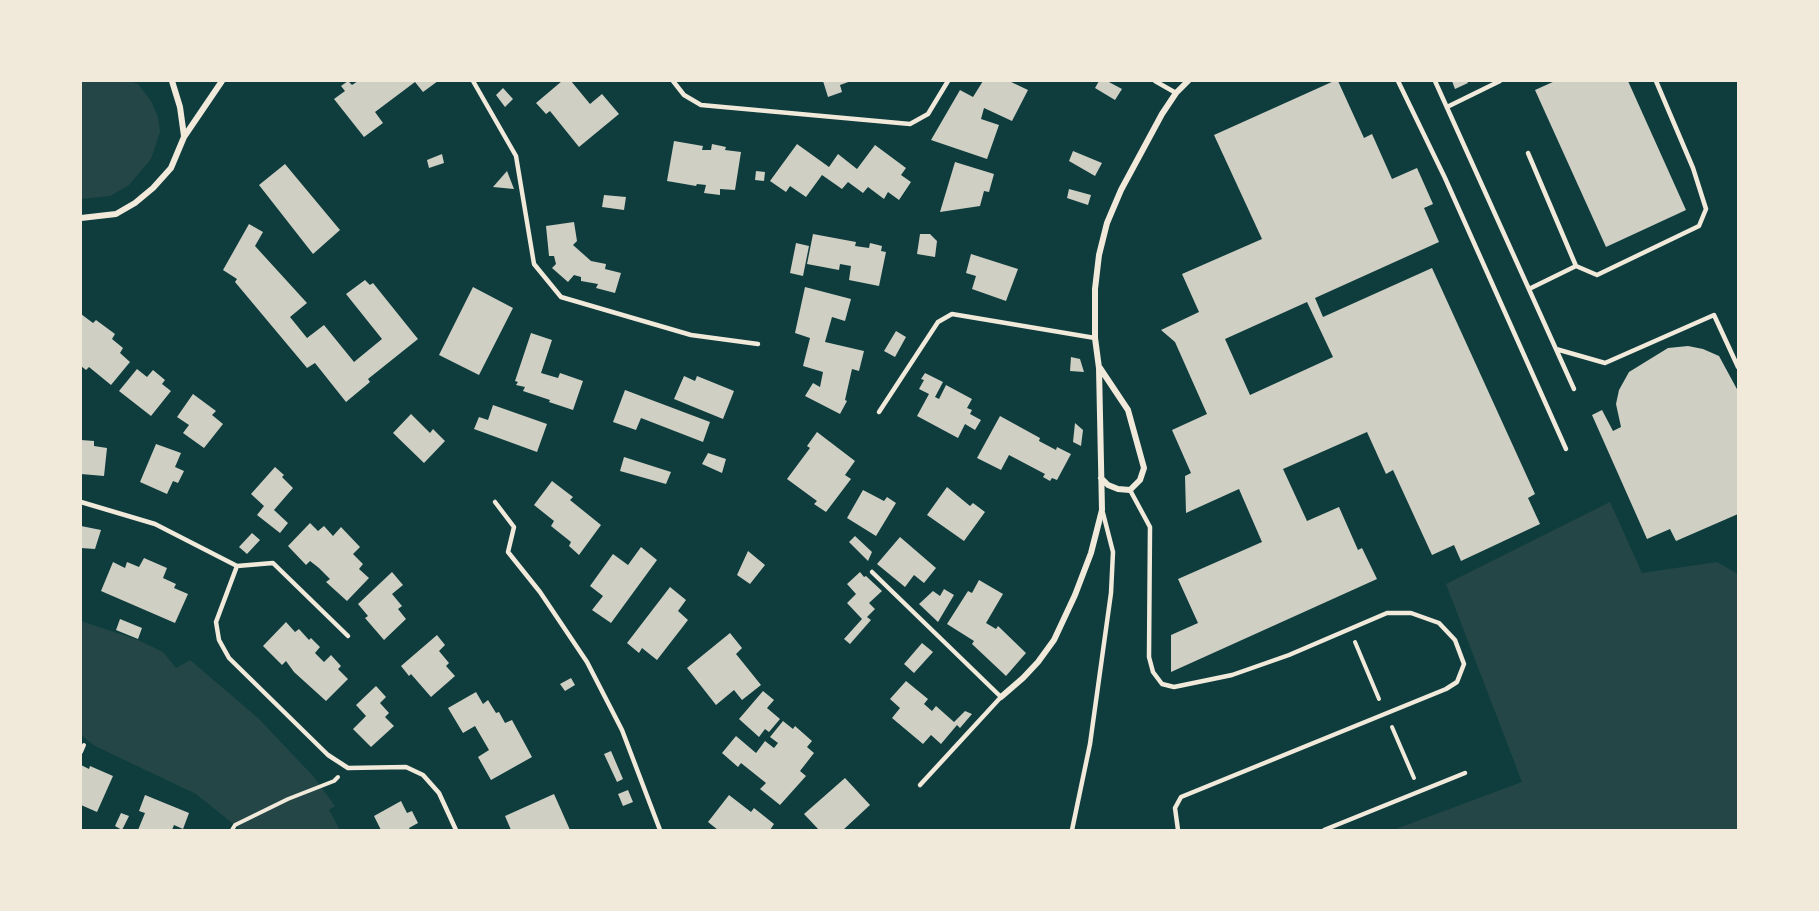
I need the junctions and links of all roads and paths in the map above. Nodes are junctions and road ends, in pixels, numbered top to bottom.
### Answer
1 (172, 81) edge
2 (222, 81) edge
3 (473, 81) edge
4 (673, 81) edge
5 (948, 81) edge
6 (1155, 81) edge
7 (1188, 81) edge
8 (1398, 81) edge
9 (1435, 81) edge
10 (1500, 81) edge
11 (1656, 81) edge
12 (1176, 93) junction
13 (1447, 107) junction
14 (184, 137) junction
15 (1528, 153) dead end
16 (81, 218) edge
17 (1576, 266) junction
18 (1529, 289) junction
19 (1095, 338) junction
20 (758, 344) dead end
21 (1556, 349) junction
22 (1738, 367) edge
23 (1099, 368) junction
24 (1574, 389) dead end
25 (879, 412) dead end
26 (1566, 449) dead end
27 (1101, 478) junction
28 (1130, 490) junction
29 (81, 502) edge
30 (495, 502) dead end
31 (1102, 510) junction
32 (237, 566) junction
33 (872, 572) dead end
34 (348, 636) dead end
35 (1353, 637) dead end
36 (1374, 686) dead end
37 (1001, 697) junction
38 (1395, 735) dead end
39 (84, 745) dead end
40 (81, 752) edge
41 (348, 768) junction
42 (1412, 771) dead end
43 (1465, 773) dead end
44 (920, 785) dead end
45 (232, 830) edge
46 (456, 830) edge
47 (660, 830) edge
48 (1071, 830) edge
49 (1178, 830) edge
50 (1324, 830) edge

1 - 14 street
2 - 14 street
3 - 20 lane
4 - 5 lane
6 - 12 lane
7 - 12 street
8 - 26 lane
9 - 13 lane
10 - 13 lane
11 - 17 lane
12 - 19 street
13 - 18 lane
14 - 16 street
15 - 17 lane
17 - 18 lane
18 - 21 lane
19 - 23 street
19 - 25 lane
21 - 22 lane
21 - 24 lane
23 - 27 street
23 - 28 street
27 - 28 street
27 - 31 street
28 - 49 lane
29 - 32 lane
30 - 47 lane
31 - 37 street
31 - 48 lane
32 - 34 lane
32 - 41 lane
33 - 37 lane
35 - 36 path
37 - 44 lane
38 - 42 path
39 - 40 path
41 - 45 path
41 - 46 lane
43 - 50 lane

